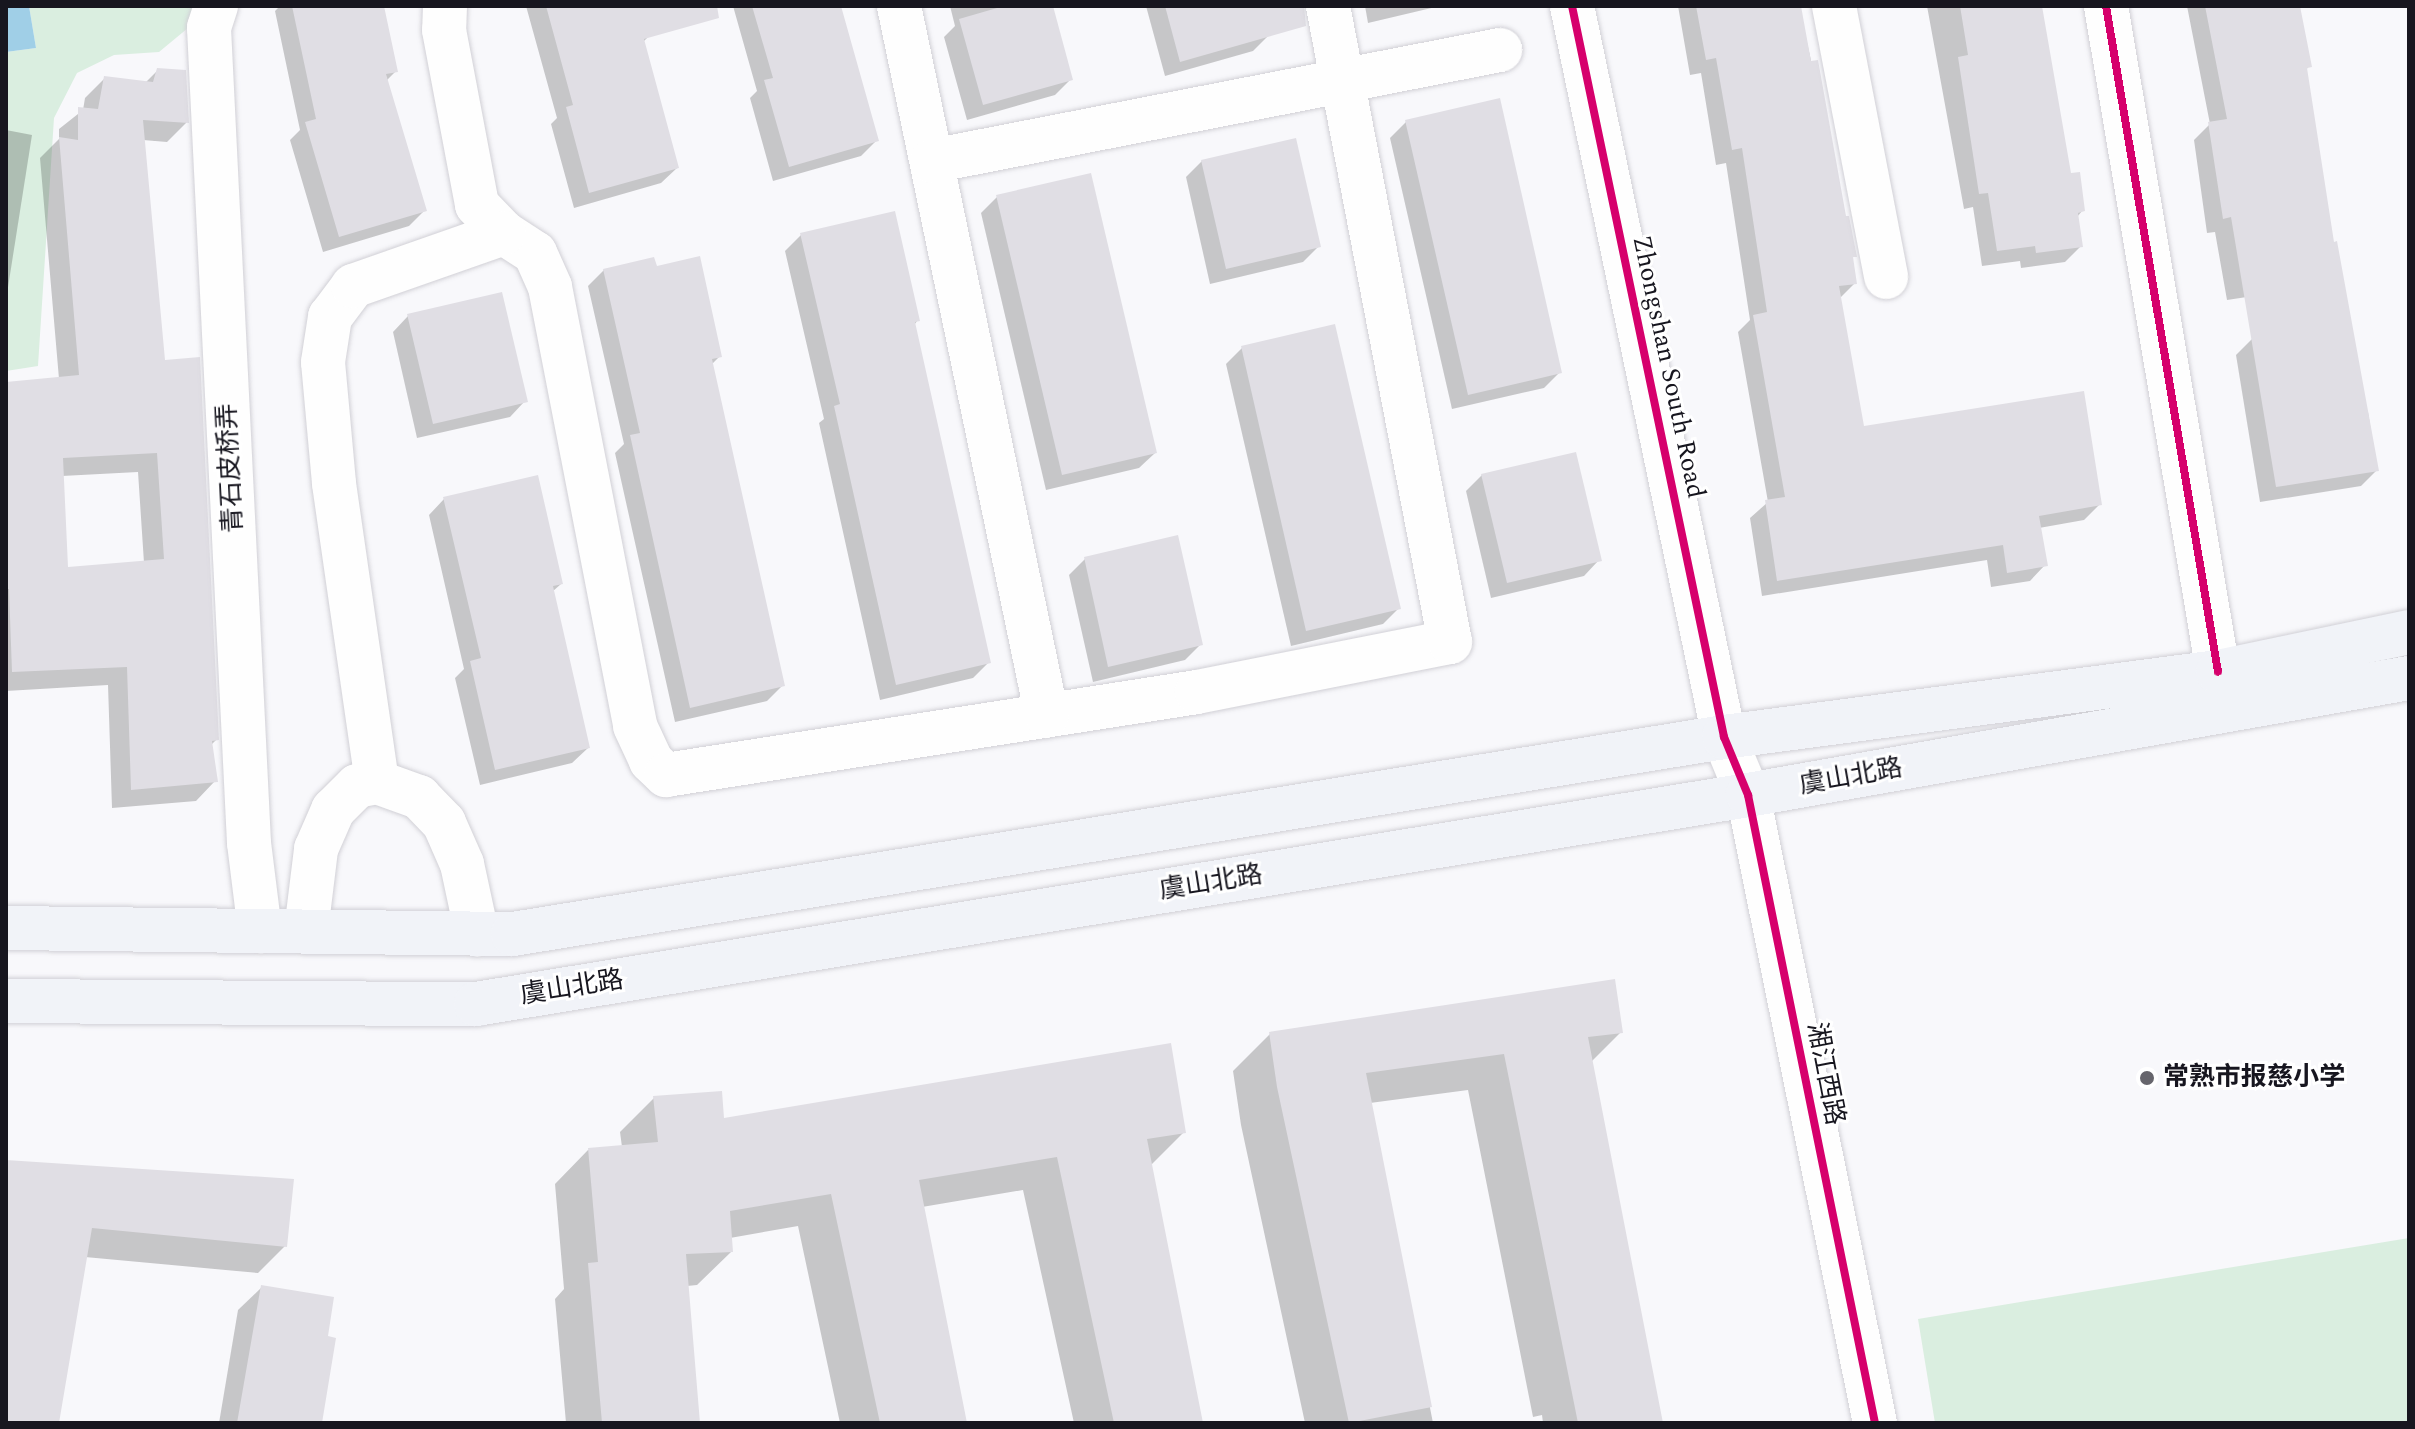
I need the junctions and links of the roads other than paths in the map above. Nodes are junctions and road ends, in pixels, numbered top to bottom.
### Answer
1 (216, 6) edge
2 (445, 6) edge
3 (899, 6) edge
4 (1328, 6) edge
5 (1572, 6) edge
6 (1834, 6) edge
7 (2106, 6) edge
8 (1500, 50) dead end
9 (1344, 81) junction
10 (932, 161) junction
11 (504, 233) junction
12 (1886, 277) dead end
13 (2409, 632) edge
14 (2218, 672) junction
15 (2409, 678) edge
16 (1047, 716) junction
17 (1724, 737) junction
18 (377, 782) junction
19 (1748, 795) junction
20 (6, 928) edge
21 (260, 931) junction
22 (306, 931) junction
23 (477, 934) junction
24 (6, 1001) edge
25 (1875, 1423) edge

1 - 21 street, 青石皮桥弄
2 - 11 street
3 - 10 street
4 - 9 street
5 - 17 street, Zhongshan South Road
6 - 12 street
7 - 14 street
8 - 9 street
9 - 10 street
9 - 16 street
10 - 16 street
11 - 16 street
11 - 18 street
13 - 14 main road, 虞山北路
14 - 17 main road, 虞山北路
15 - 19 main road, 虞山北路
17 - 19 street, 湘江西路
17 - 23 main road, 虞山北路
18 - 22 street
18 - 23 street
19 - 24 main road, 虞山北路
19 - 25 street, 湘江西路
20 - 21 main road, 虞山北路
21 - 22 main road, 虞山北路
22 - 23 main road, 虞山北路

